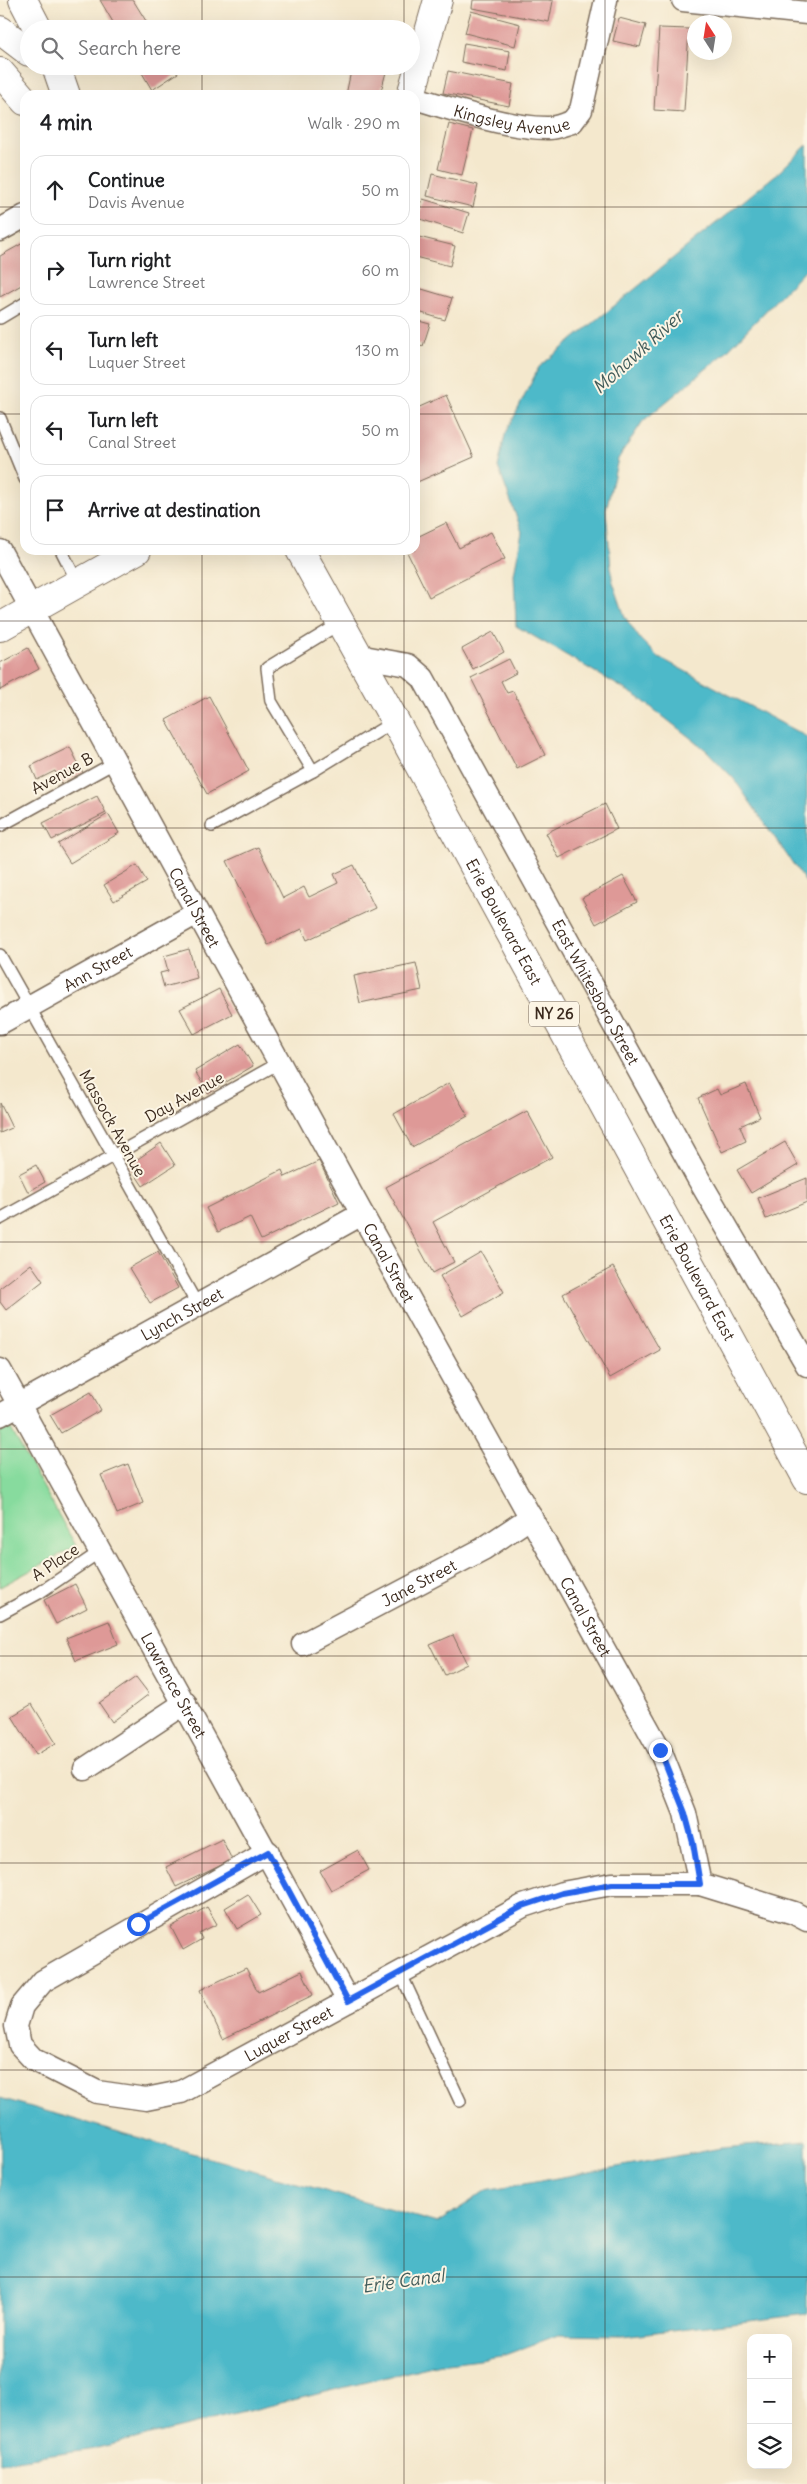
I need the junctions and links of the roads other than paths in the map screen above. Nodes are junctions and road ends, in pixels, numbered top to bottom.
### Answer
1 (23, 0) edge
2 (40, 0) edge
3 (438, 0) edge
4 (606, 0) edge
5 (684, 0) edge
6 (807, 13) edge
7 (33, 20) edge
8 (44, 20) edge
9 (0, 30) edge
10 (20, 45) edge
11 (420, 63) edge
12 (0, 72) edge
13 (59, 75) edge
14 (417, 75) edge
15 (64, 90) edge
16 (412, 90) edge
17 (20, 95) edge
18 (420, 99) edge
19 (20, 219) edge
20 (0, 230) edge
21 (20, 306) edge
22 (0, 318) edge
23 (0, 418) edge
24 (20, 467) edge
25 (0, 551) edge
26 (64, 555) edge
27 (124, 555) edge
28 (303, 555) edge
29 (78, 583) junction
30 (32, 609) junction
31 (339, 624) junction
32 (0, 627) edge
33 (358, 656) junction
34 (395, 721) junction
35 (114, 763) junction
36 (313, 771) junction
37 (0, 826) edge
38 (212, 826) dead end
39 (197, 913) junction
40 (0, 955) edge
41 (28, 1007) junction
42 (0, 1023) edge
43 (279, 1062) junction
44 (112, 1155) junction
45 (362, 1214) junction
46 (0, 1218) edge
47 (198, 1306) junction
48 (807, 1365) edge
49 (0, 1370) edge
50 (10, 1409) edge
51 (807, 1479) edge
52 (531, 1517) junction
53 (101, 1551) junction
54 (0, 1614) edge
55 (303, 1644) dead end
56 (185, 1703) junction
57 (85, 1769) dead end
58 (268, 1852) junction
59 (700, 1884) junction
60 (807, 1920) edge
61 (400, 1972) junction
62 (348, 2001) junction
63 (460, 2101) dead end

1 - 7 main road
2 - 8 main road
3 - 11 main road
4 - 18 street, Kingsley Avenue
5 - 6 street
9 - 10 main road
12 - 17 main road
13 - 15 main road
14 - 16 main road
19 - 20 street
21 - 22 lane
23 - 24 lane
25 - 30 street, Canal Street
26 - 29 lane
27 - 29 main road
28 - 31 main road, Erie Boulevard East / NY 26
29 - 30 main road
30 - 32 main road
30 - 35 street, Canal Street
31 - 33 main road, Erie Boulevard East / NY 26
31 - 36 lane
33 - 34 main road, Erie Boulevard East / NY 26
33 - 48 street, East Whitesboro Street
34 - 36 lane
34 - 51 main road, Erie Boulevard East / NY 26
35 - 37 lane, Avenue B
35 - 39 street, Canal Street
36 - 38 lane
39 - 41 street, Ann Street
39 - 43 street, Canal Street
40 - 41 lane, Massock Avenue
41 - 42 street, Ann Street
41 - 44 lane, Massock Avenue
43 - 44 lane, Day Avenue
43 - 45 street, Canal Street
44 - 46 lane, Day Avenue
44 - 47 lane, Massock Avenue
45 - 47 street, Lynch Street
45 - 52 street, Canal Street
47 - 50 street, Lynch Street
49 - 50 street, Lawrence Street
50 - 53 street, Lawrence Street
52 - 55 street, Jane Street
52 - 59 street, Canal Street
53 - 54 lane, A Place
53 - 56 street, Lawrence Street
56 - 57 street
56 - 58 street, Lawrence Street
58 - 62 street, Lawrence Street
58 - 62 street, Luquer Street
59 - 60 street
59 - 61 street, Luquer Street
61 - 62 street, Luquer Street
61 - 63 lane

